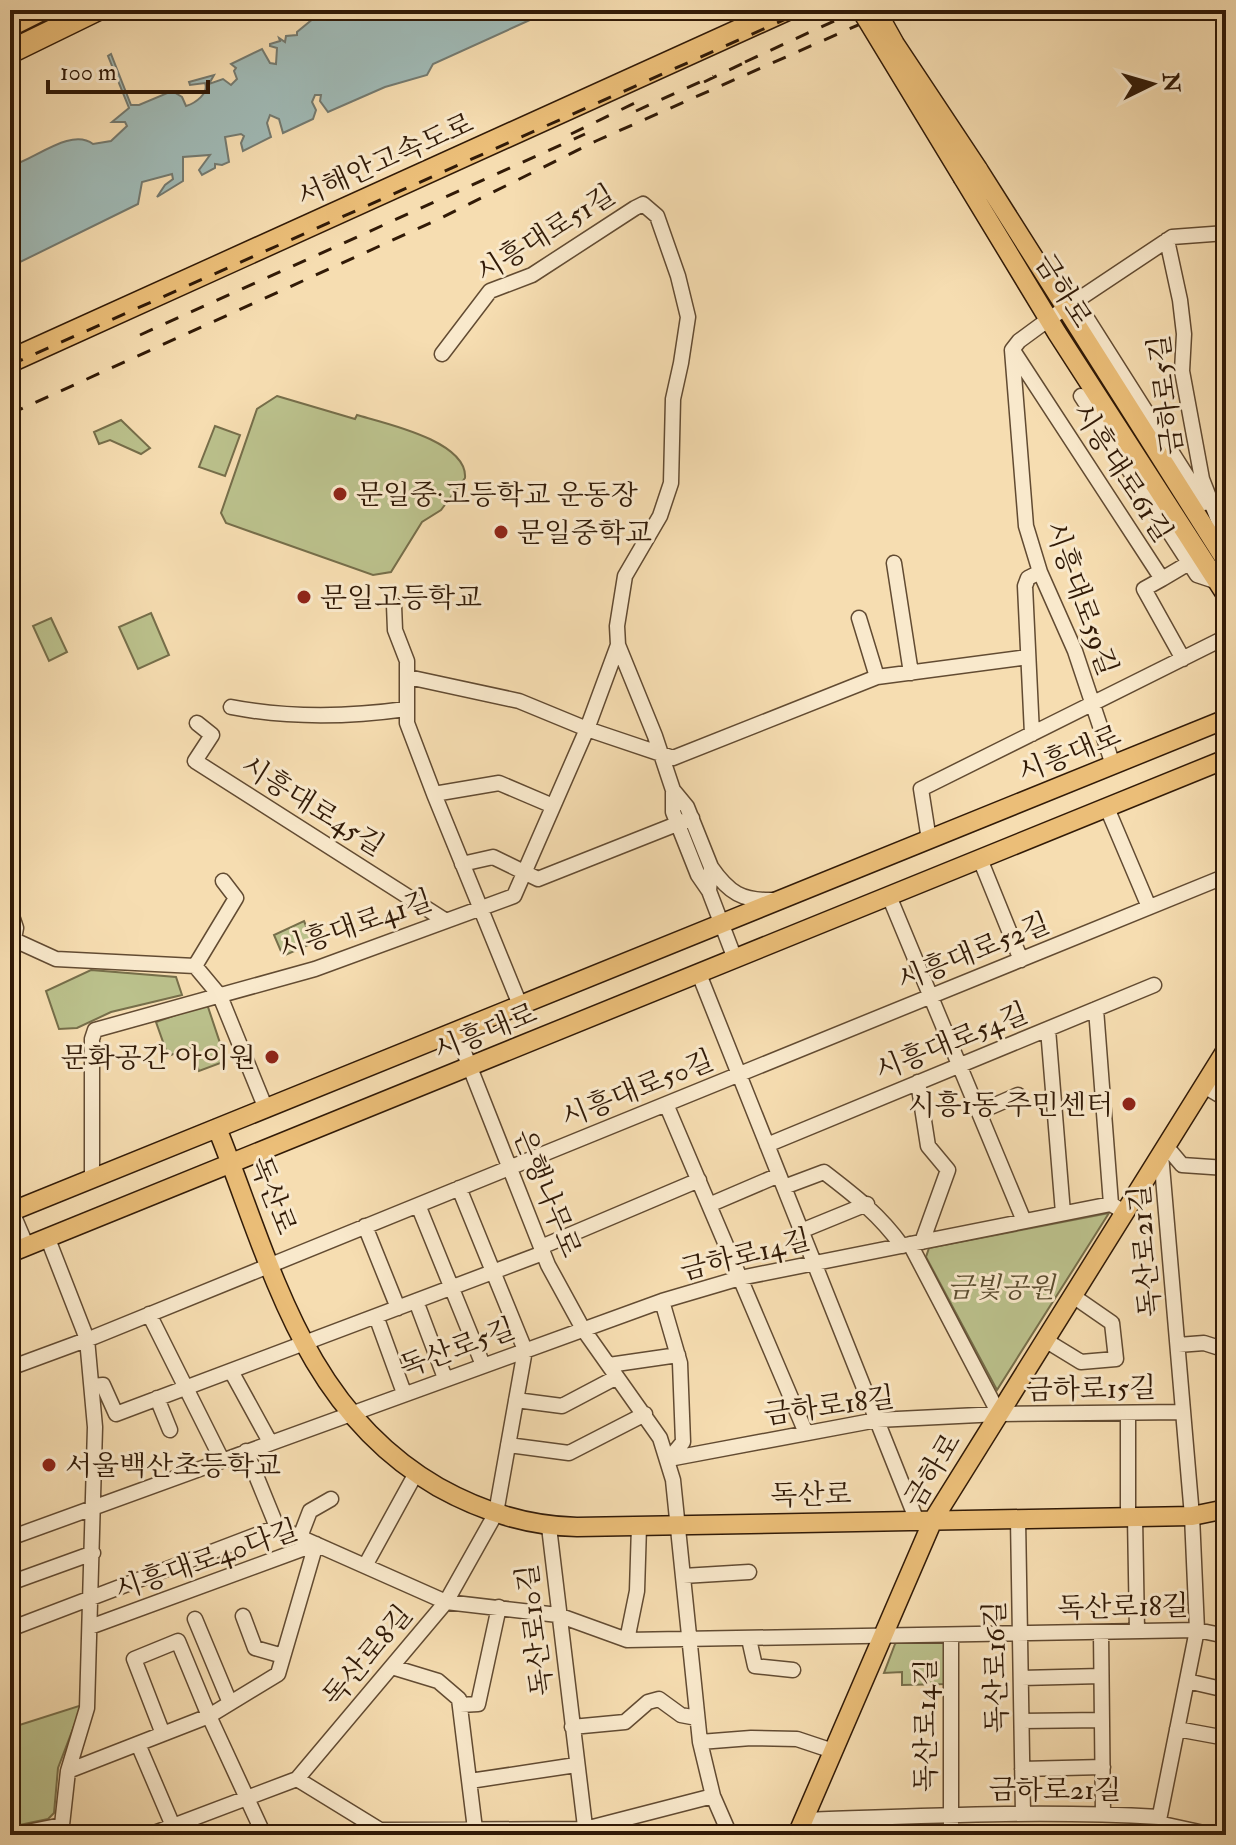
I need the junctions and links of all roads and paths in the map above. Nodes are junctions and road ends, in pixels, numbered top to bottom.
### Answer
1 (40, 10) edge
2 (96, 10) edge
3 (750, 10) edge
4 (785, 10) edge
5 (861, 10) edge
6 (876, 10) edge
7 (10, 25) edge
8 (10, 52) edge
9 (971, 174) junction
10 (1226, 233) edge
11 (1167, 240) junction
12 (1071, 305) junction
13 (1049, 319) junction
14 (10, 346) edge
15 (1012, 350) junction
16 (442, 354) dead end
17 (10, 361) edge
18 (1081, 396) dead end
19 (1224, 535) edge
20 (1226, 557) edge
21 (894, 563) dead end
22 (1189, 563) junction
23 (1040, 572) junction
24 (1162, 579) junction
25 (1222, 588) edge
26 (394, 605) dead end
27 (859, 618) dead end
28 (1226, 637) edge
29 (618, 645) junction
30 (1028, 657) junction
31 (1183, 659) junction
32 (911, 673) junction
33 (408, 677) junction
34 (877, 677) junction
35 (1094, 705) junction
36 (231, 707) dead end
37 (406, 709) junction
38 (1226, 719) edge
39 (197, 723) dead end
40 (587, 729) junction
41 (1032, 734) junction
42 (661, 754) junction
43 (1226, 759) edge
44 (1113, 765) junction
45 (434, 794) junction
46 (553, 806) junction
47 (1107, 808) junction
48 (685, 821) junction
49 (929, 840) junction
50 (980, 859) junction
51 (462, 864) junction
52 (711, 867) junction
53 (525, 872) junction
54 (1226, 876) edge
55 (223, 881) dead end
56 (709, 891) junction
57 (889, 896) junction
58 (782, 900) junction
59 (1149, 907) junction
60 (480, 908) junction
61 (10, 910) edge
62 (446, 921) junction
63 (722, 924) junction
64 (12, 939) edge
65 (735, 959) junction
66 (1021, 960) junction
67 (195, 966) junction
68 (699, 974) junction
69 (1154, 985) dead end
70 (220, 996) junction
71 (931, 996) junction
72 (520, 1005) junction
73 (1096, 1009) junction
74 (1048, 1029) junction
75 (456, 1032) junction
76 (1226, 1050) edge
77 (960, 1065) junction
78 (470, 1068) junction
79 (739, 1074) junction
80 (918, 1082) junction
81 (1204, 1086) junction
82 (1018, 1095) dead end
83 (1226, 1099) edge
84 (666, 1104) junction
85 (266, 1109) junction
86 (979, 1112) junction
87 (217, 1128) junction
88 (767, 1145) junction
89 (1164, 1150) junction
90 (232, 1165) junction
91 (510, 1168) junction
92 (1226, 1168) edge
93 (92, 1179) junction
94 (699, 1180) junction
95 (781, 1181) junction
96 (459, 1188) junction
97 (867, 1204) junction
98 (418, 1205) junction
99 (709, 1205) junction
100 (1118, 1208) junction
101 (11, 1210) edge
102 (1063, 1213) junction
103 (1024, 1221) junction
104 (365, 1226) junction
105 (801, 1231) junction
106 (48, 1239) junction
107 (912, 1244) junction
108 (18, 1250) edge
109 (542, 1250) junction
110 (270, 1264) junction
111 (814, 1264) junction
112 (493, 1272) junction
113 (740, 1278) junction
114 (451, 1288) junction
115 (1073, 1296) junction
116 (416, 1301) junction
117 (662, 1301) junction
118 (398, 1308) junction
119 (149, 1314) junction
120 (376, 1316) junction
121 (583, 1329) junction
122 (87, 1339) junction
123 (1045, 1340) junction
124 (303, 1344) junction
125 (1178, 1345) junction
126 (525, 1350) junction
127 (1226, 1350) edge
128 (678, 1355) junction
129 (483, 1365) junction
130 (10, 1368) edge
131 (231, 1371) junction
132 (613, 1371) junction
133 (445, 1378) junction
134 (92, 1386) junction
135 (185, 1388) junction
136 (404, 1393) junction
137 (157, 1398) junction
138 (516, 1400) junction
139 (1183, 1412) junction
140 (349, 1413) junction
141 (1128, 1413) junction
142 (645, 1414) junction
143 (999, 1414) junction
144 (877, 1420) junction
145 (170, 1430) dead end
146 (806, 1433) junction
147 (270, 1442) junction
148 (508, 1445) junction
149 (246, 1451) junction
150 (669, 1459) junction
151 (222, 1460) junction
152 (416, 1473) junction
153 (331, 1499) dead end
154 (93, 1507) junction
155 (1226, 1509) edge
156 (496, 1513) junction
157 (1192, 1516) junction
158 (1131, 1517) junction
159 (1018, 1519) junction
160 (925, 1521) junction
161 (678, 1525) junction
162 (639, 1526) junction
163 (277, 1527) junction
164 (549, 1527) junction
165 (300, 1537) junction
166 (10, 1538) edge
167 (316, 1544) junction
168 (93, 1553) junction
169 (365, 1566) junction
170 (749, 1572) dead end
171 (683, 1576) junction
172 (10, 1583) edge
173 (91, 1599) junction
174 (446, 1602) junction
175 (499, 1607) junction
176 (558, 1615) junction
177 (243, 1616) dead end
178 (195, 1619) dead end
179 (90, 1627) junction
180 (1197, 1630) junction
181 (1137, 1631) junction
182 (1101, 1632) junction
183 (10, 1633) edge
184 (1021, 1633) junction
185 (951, 1635) junction
186 (882, 1636) junction
187 (1226, 1636) edge
188 (749, 1639) junction
189 (627, 1640) junction
190 (688, 1640) junction
191 (283, 1656) junction
192 (392, 1667) junction
193 (793, 1670) dead end
194 (1101, 1676) junction
195 (1021, 1678) junction
196 (1187, 1681) junction
197 (1226, 1690) edge
198 (230, 1703) junction
199 (460, 1705) junction
200 (209, 1716) junction
201 (697, 1718) junction
202 (1102, 1720) junction
203 (1022, 1721) junction
204 (572, 1727) junction
205 (1177, 1729) junction
206 (163, 1734) junction
207 (1226, 1738) edge
208 (700, 1742) junction
209 (138, 1744) junction
210 (833, 1751) junction
211 (576, 1765) junction
212 (1103, 1767) junction
213 (1022, 1769) junction
214 (68, 1771) junction
215 (297, 1779) junction
216 (470, 1781) junction
217 (713, 1796) junction
218 (247, 1798) junction
219 (1023, 1814) junction
220 (1103, 1814) junction
221 (951, 1815) junction
222 (1158, 1825) edge
223 (173, 1826) junction
224 (475, 1829) junction
225 (62, 1830) edge
226 (797, 1830) edge
227 (586, 1832) edge
228 (381, 1833) edge
229 (12, 1835) edge
230 (151, 1835) edge
231 (264, 1835) edge
232 (730, 1835) edge
233 (951, 1835) edge
234 (1213, 1835) edge

1 - 7 highway
2 - 8 highway
3 - 14 highway, 서해안고속도로
4 - 17 highway, 서해안고속도로
5 - 9 main road, 금하로, bridge
6 - 9 main road, 금하로, bridge
9 - 12 main road, 금하로
9 - 13 main road, 금하로
10 - 11 street
11 - 12 street
11 - 19 street, 금하로5길
12 - 13 street
12 - 19 street
12 - 20 main road, 금하로
13 - 15 street
13 - 25 main road, 금하로
15 - 23 street, 시흥대로59길
15 - 24 street, 시흥대로61길
16 - 29 street, 시흥대로51길
18 - 22 street
21 - 32 street
22 - 24 street
22 - 25 street
23 - 30 street
23 - 35 street, 시흥대로59길
24 - 31 street, 시흥대로61길
26 - 33 street
27 - 34 street
28 - 31 street
29 - 40 street, 시흥대로41길
29 - 42 street, 시흥대로51길
30 - 32 street
30 - 41 street
31 - 35 street
32 - 34 street
33 - 37 street
33 - 40 street
34 - 42 street
35 - 41 street
35 - 44 street, 시흥대로59길
36 - 37 street
37 - 45 street
38 - 44 main road, 시흥대로
39 - 62 street, 시흥대로45길
40 - 42 street
40 - 46 street, 시흥대로41길
41 - 49 street
42 - 48 street, 시흥대로51길
43 - 47 main road, 시흥대로
44 - 49 main road, 시흥대로
45 - 46 street
45 - 51 street
46 - 53 street, 시흥대로41길
47 - 50 main road, 시흥대로
47 - 59 street
48 - 52 street, 시흥대로51길
48 - 53 street
48 - 56 street, 시흥대로51길
49 - 58 main road, 시흥대로
50 - 57 main road, 시흥대로
50 - 66 street
51 - 53 street
51 - 60 street
52 - 56 street, 시흥대로51길
52 - 58 street
53 - 60 street, 시흥대로41길
54 - 59 street, 시흥대로52길
55 - 67 street
56 - 63 street, 시흥대로51길
57 - 65 main road, 시흥대로
57 - 71 street
58 - 63 main road, 시흥대로
59 - 66 street, 시흥대로52길
60 - 62 street, 시흥대로41길
60 - 72 street
61 - 64 street
62 - 70 street, 시흥대로41길
63 - 65 street, 시흥대로51길
63 - 72 main road, 시흥대로
64 - 67 street
65 - 68 main road, 시흥대로
66 - 71 street, 시흥대로52길
67 - 70 street
68 - 78 main road, 시흥대로
68 - 79 street, 시흥대로50길
69 - 73 street, 시흥대로54길
70 - 85 street
70 - 93 street, 시흥대로41길
71 - 77 street
71 - 79 street, 시흥대로52길
72 - 75 main road, 시흥대로
73 - 74 street, 시흥대로54길
73 - 100 street
74 - 77 street, 시흥대로54길
74 - 102 street
75 - 78 street, 은행나무로
75 - 85 main road, 시흥대로
76 - 81 main road, 금하로
77 - 80 street, 시흥대로54길
77 - 86 street
78 - 90 main road, 시흥대로
78 - 91 street, 은행나무로
79 - 84 street, 시흥대로50길
79 - 88 street, 시흥대로50길
80 - 88 street, 시흥대로54길
80 - 107 street
81 - 83 street
81 - 89 main road, 금하로
82 - 86 street
84 - 91 street, 시흥대로50길
84 - 94 street
85 - 87 main road, 시흥대로
86 - 103 street
87 - 90 main road, 독산로
87 - 93 main road, 시흥대로
88 - 95 street, 시흥대로50길
89 - 92 street
89 - 100 main road, 금하로
89 - 125 street, 독산로21길
90 - 106 main road, 시흥대로
90 - 110 main road, 독산로
91 - 96 street, 시흥대로50길
91 - 109 street, 은행나무로
93 - 101 main road, 시흥대로
94 - 99 street
94 - 109 street
95 - 97 street
95 - 99 street
95 - 105 street, 시흥대로50길
96 - 98 street, 시흥대로50길
96 - 112 street
97 - 105 street
97 - 107 street
98 - 104 street, 시흥대로50길
98 - 114 street
99 - 113 street
100 - 102 street, 금하로14길
100 - 115 main road, 금하로
101 - 108 street
102 - 103 street, 금하로14길
103 - 107 street, 금하로14길
104 - 110 street, 시흥대로50길
104 - 118 street
105 - 111 street, 시흥대로50길
106 - 108 main road, 시흥대로
106 - 122 street
107 - 111 street, 금하로14길
107 - 143 street
109 - 112 street
109 - 121 street, 은행나무로
110 - 119 street, 시흥대로50길
110 - 124 main road, 독산로
111 - 113 street, 금하로14길
111 - 144 street, 시흥대로50길
112 - 114 street
112 - 126 street
113 - 117 street, 금하로14길
113 - 146 street
114 - 116 street
114 - 129 street
115 - 123 main road, 금하로
115 - 123 street
116 - 118 street
116 - 133 street
117 - 121 street, 금하로14길
117 - 128 street
118 - 120 street
119 - 122 street, 시흥대로50길
119 - 135 street
120 - 124 street
120 - 136 street
121 - 126 street, 독산로5길
121 - 132 street, 은행나무로
122 - 130 street, 시흥대로50길
122 - 134 street
123 - 143 main road, 금하로
124 - 131 street
124 - 140 main road, 독산로
125 - 127 street, 독산로21길
125 - 139 street, 독산로21길
126 - 129 street, 독산로5길
126 - 138 street, 독산로8길
128 - 132 street
128 - 150 street
129 - 133 street, 독산로5길
131 - 135 street
131 - 147 street
132 - 138 street
132 - 142 street, 은행나무로
133 - 136 street, 독산로5길
134 - 137 street
134 - 154 street
135 - 137 street
135 - 151 street
136 - 140 street, 독산로5길
137 - 145 street
138 - 148 street, 독산로8길
139 - 141 street, 금하로15길
139 - 157 street, 독산로21길
140 - 147 street, 독산로5길
140 - 152 main road, 독산로
141 - 143 street, 금하로15길
141 - 158 street
142 - 148 street
142 - 150 street, 은행나무로
143 - 144 street, 금하로18길
143 - 160 main road, 금하로
144 - 146 street, 금하로18길
144 - 160 street, 시흥대로50길
146 - 150 street, 금하로18길
147 - 149 street, 독산로5길
148 - 156 street, 독산로8길
149 - 151 street, 독산로5길
149 - 163 street
150 - 161 street, 은행나무로
151 - 154 street, 독산로5길
152 - 156 main road, 독산로
152 - 169 street
153 - 165 street
154 - 166 street, 독산로5길
154 - 168 street
155 - 157 main road, 독산로
156 - 164 main road, 독산로
156 - 174 street, 독산로8길
157 - 158 main road, 독산로
157 - 180 street, 독산로21길
158 - 159 main road, 독산로
158 - 181 street
159 - 160 main road, 독산로
159 - 184 street, 독산로16길
160 - 161 main road, 독산로
160 - 186 main road, 금하로
161 - 162 main road, 독산로
161 - 171 street, 은행나무로
162 - 164 main road, 독산로
162 - 189 street
163 - 165 street
163 - 173 street
164 - 176 street, 독산로10길
165 - 167 street
167 - 169 street
167 - 179 street, 시흥대로40다길
167 - 191 street, 시흥대로40다길
168 - 172 street
168 - 173 street
169 - 174 street
170 - 171 street
171 - 190 street, 은행나무로
173 - 179 street
173 - 183 street
174 - 175 street
174 - 192 street, 독산로8길
175 - 176 street
175 - 199 street
176 - 189 street
176 - 204 street, 독산로10길
177 - 191 street
178 - 198 street
179 - 214 street
180 - 181 street, 독산로18길
180 - 187 street, 독산로18길
180 - 196 street, 독산로21길
181 - 182 street, 독산로18길
182 - 184 street, 독산로18길
182 - 194 street
184 - 185 street
184 - 195 street, 독산로16길
185 - 186 street
185 - 221 street, 독산로14길
186 - 188 street
186 - 210 main road, 금하로
188 - 190 street
188 - 193 street
189 - 190 street
190 - 201 street, 은행나무로
191 - 198 street, 시흥대로40다길
192 - 199 street
192 - 215 street, 독산로8길
194 - 195 street
194 - 202 street
195 - 203 street, 독산로16길
196 - 197 street
196 - 205 street, 독산로21길
198 - 200 street, 시흥대로40다길
199 - 216 street
200 - 206 street, 시흥대로40다길
200 - 206 street
200 - 218 street
201 - 204 street, 독산로10길
201 - 208 street, 은행나무로
202 - 203 street
202 - 212 street
203 - 213 street, 독산로16길
204 - 211 street, 독산로10길
205 - 207 street
205 - 222 street, 독산로21길
206 - 209 street, 시흥대로40다길
208 - 210 street
208 - 217 street, 은행나무로
209 - 214 street, 시흥대로40다길
209 - 223 street
210 - 226 main road, 금하로
211 - 216 street
211 - 227 street, 독산로10길
212 - 213 street
212 - 220 street
213 - 219 street, 독산로16길
214 - 225 street
215 - 218 street, 독산로8길
215 - 228 street
216 - 224 street
217 - 227 street
217 - 232 street, 은행나무로
218 - 223 street, 독산로8길
218 - 231 street
219 - 220 street, 금하로21길
219 - 221 street, 금하로21길
220 - 222 street, 금하로21길
221 - 226 street, 금하로21길
221 - 233 street, 금하로21길
222 - 234 street, 금하로21길
223 - 230 street, 독산로8길
224 - 227 street
224 - 228 street
225 - 229 street

